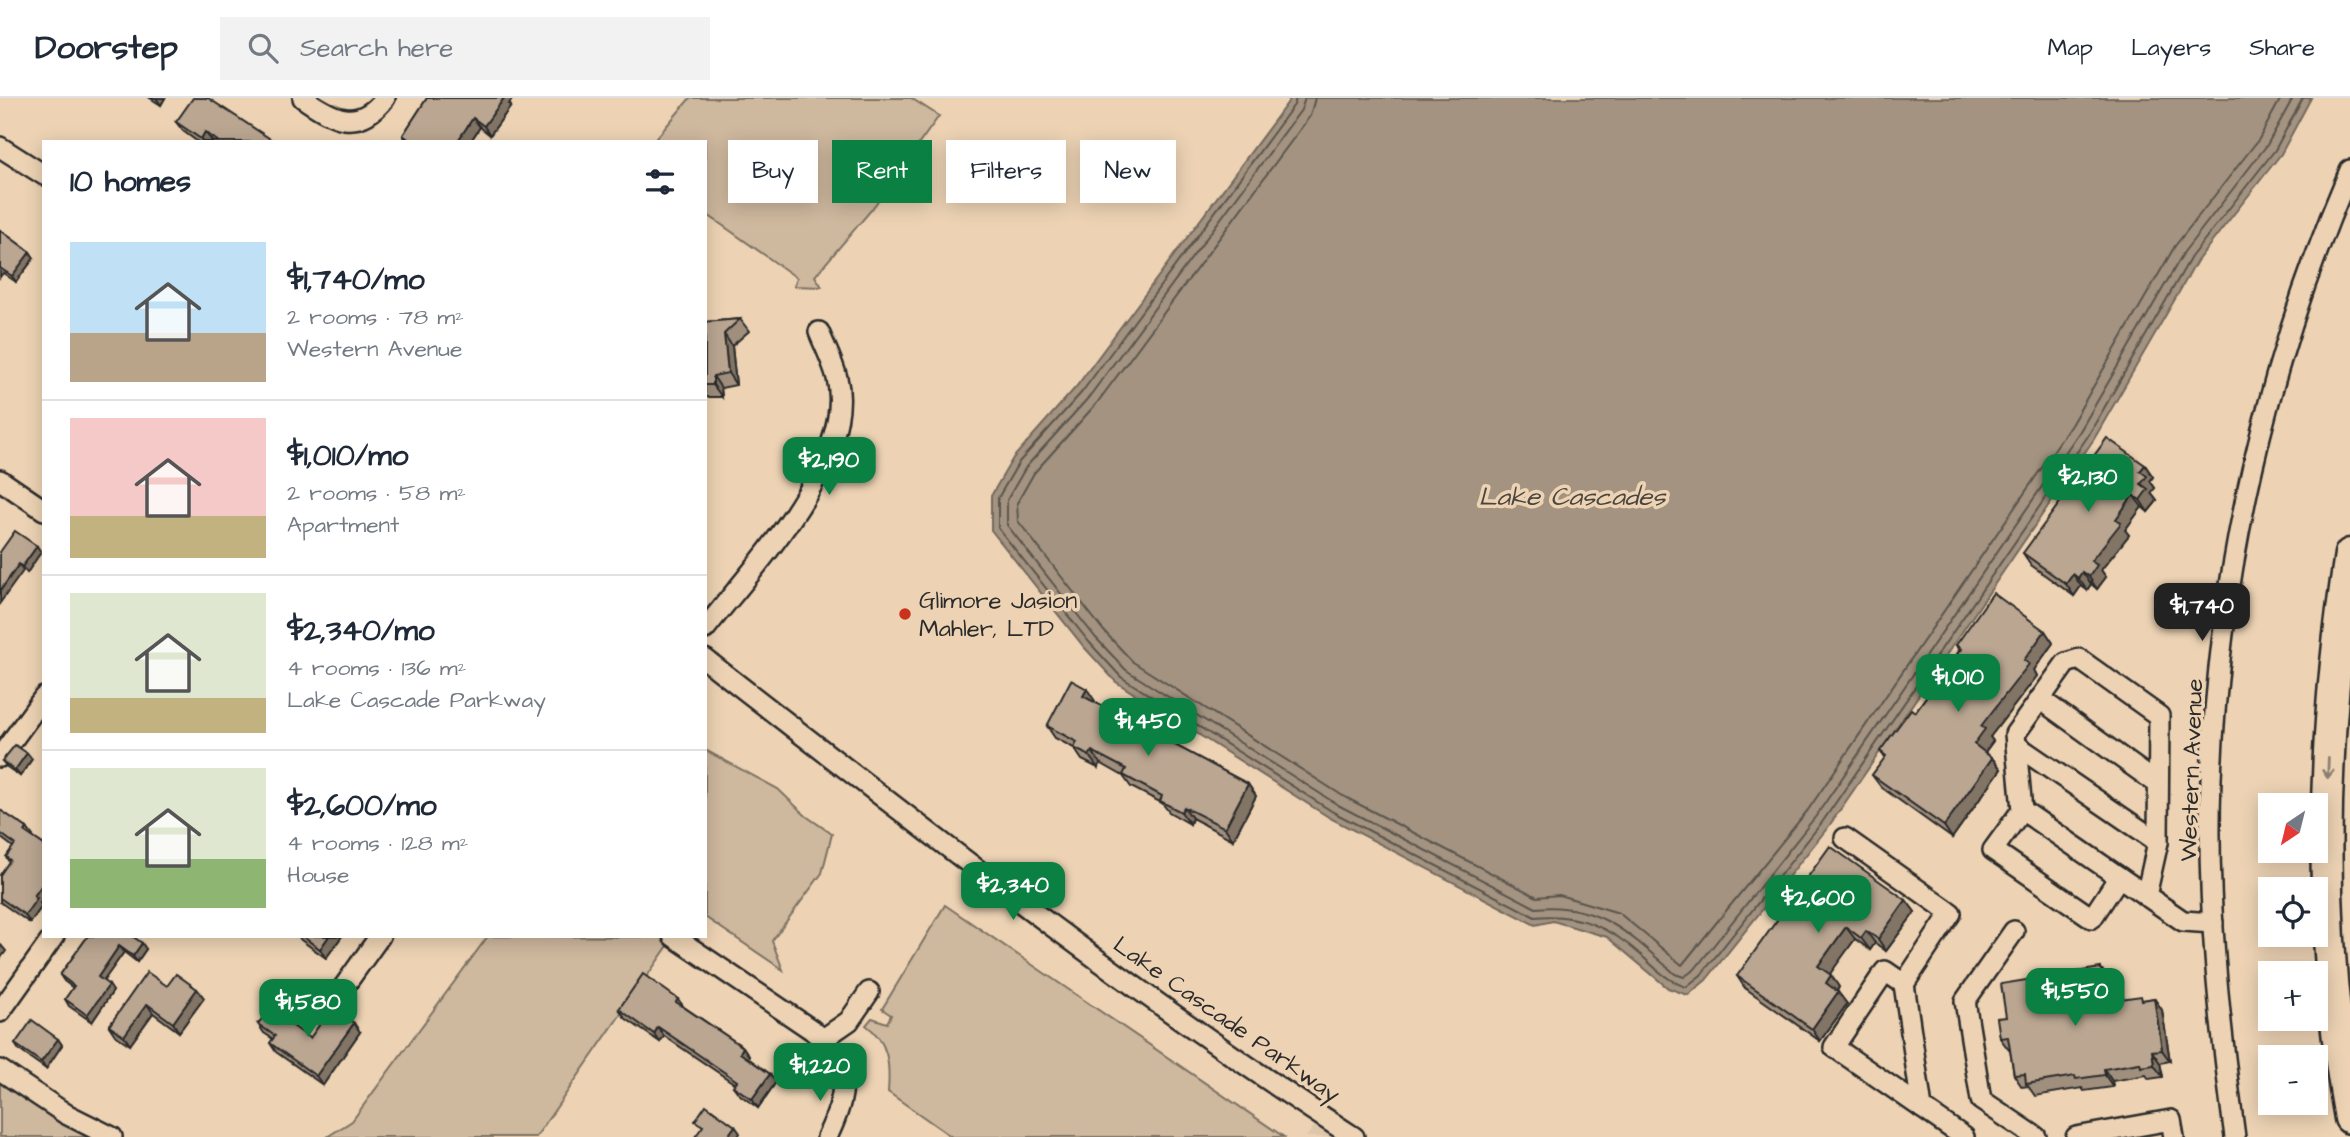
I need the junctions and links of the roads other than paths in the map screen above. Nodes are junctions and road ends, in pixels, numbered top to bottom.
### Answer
1 (303, 98) edge
2 (385, 98) edge
3 (0, 147) edge
4 (2350, 170) edge
5 (42, 174) edge
6 (819, 332) dead end
7 (1, 484) edge
8 (42, 509) edge
9 (2350, 554) edge
10 (707, 626) edge
11 (707, 661) edge
12 (42, 699) edge
13 (2040, 699) junction
14 (2016, 745) junction
15 (0, 757) edge
16 (2158, 783) junction
17 (2022, 810) junction
18 (1845, 838) dead end
19 (2158, 842) junction
20 (2119, 877) junction
21 (2146, 895) junction
22 (2213, 923) junction
23 (2014, 930) dead end
24 (53, 938) edge
25 (379, 938) edge
26 (676, 938) edge
27 (1904, 984) junction
28 (869, 992) dead end
29 (333, 1002) dead end
30 (0, 1012) edge
31 (823, 1039) junction
32 (0, 1070) edge
33 (1922, 1108) junction
34 (2350, 1118) edge
35 (112, 1137) edge
36 (827, 1137) edge
37 (1354, 1137) edge
38 (1965, 1137) edge
39 (2036, 1137) edge
40 (2076, 1137) edge
41 (2174, 1137) edge
42 (2235, 1137) edge

1 - 2 street
3 - 5 street
4 - 22 street, Western Avenue
6 - 10 street
7 - 8 street
9 -> 34 highway
11 - 37 street, Lake Cascade Parkway
12 - 15 street
13 - 14 street
13 - 16 street
13 - 16 street
14 - 17 street
14 - 19 street
16 - 19 street
17 - 20 street
17 - 20 street
18 - 27 street
19 - 21 street
20 - 21 street
21 - 22 street
22 - 42 street, Western Avenue
23 - 39 street
24 - 30 street
25 - 29 street
26 - 31 street
27 - 33 street
27 - 33 street
28 - 31 street
31 - 36 street
32 - 35 street
33 - 38 street
40 - 41 street

